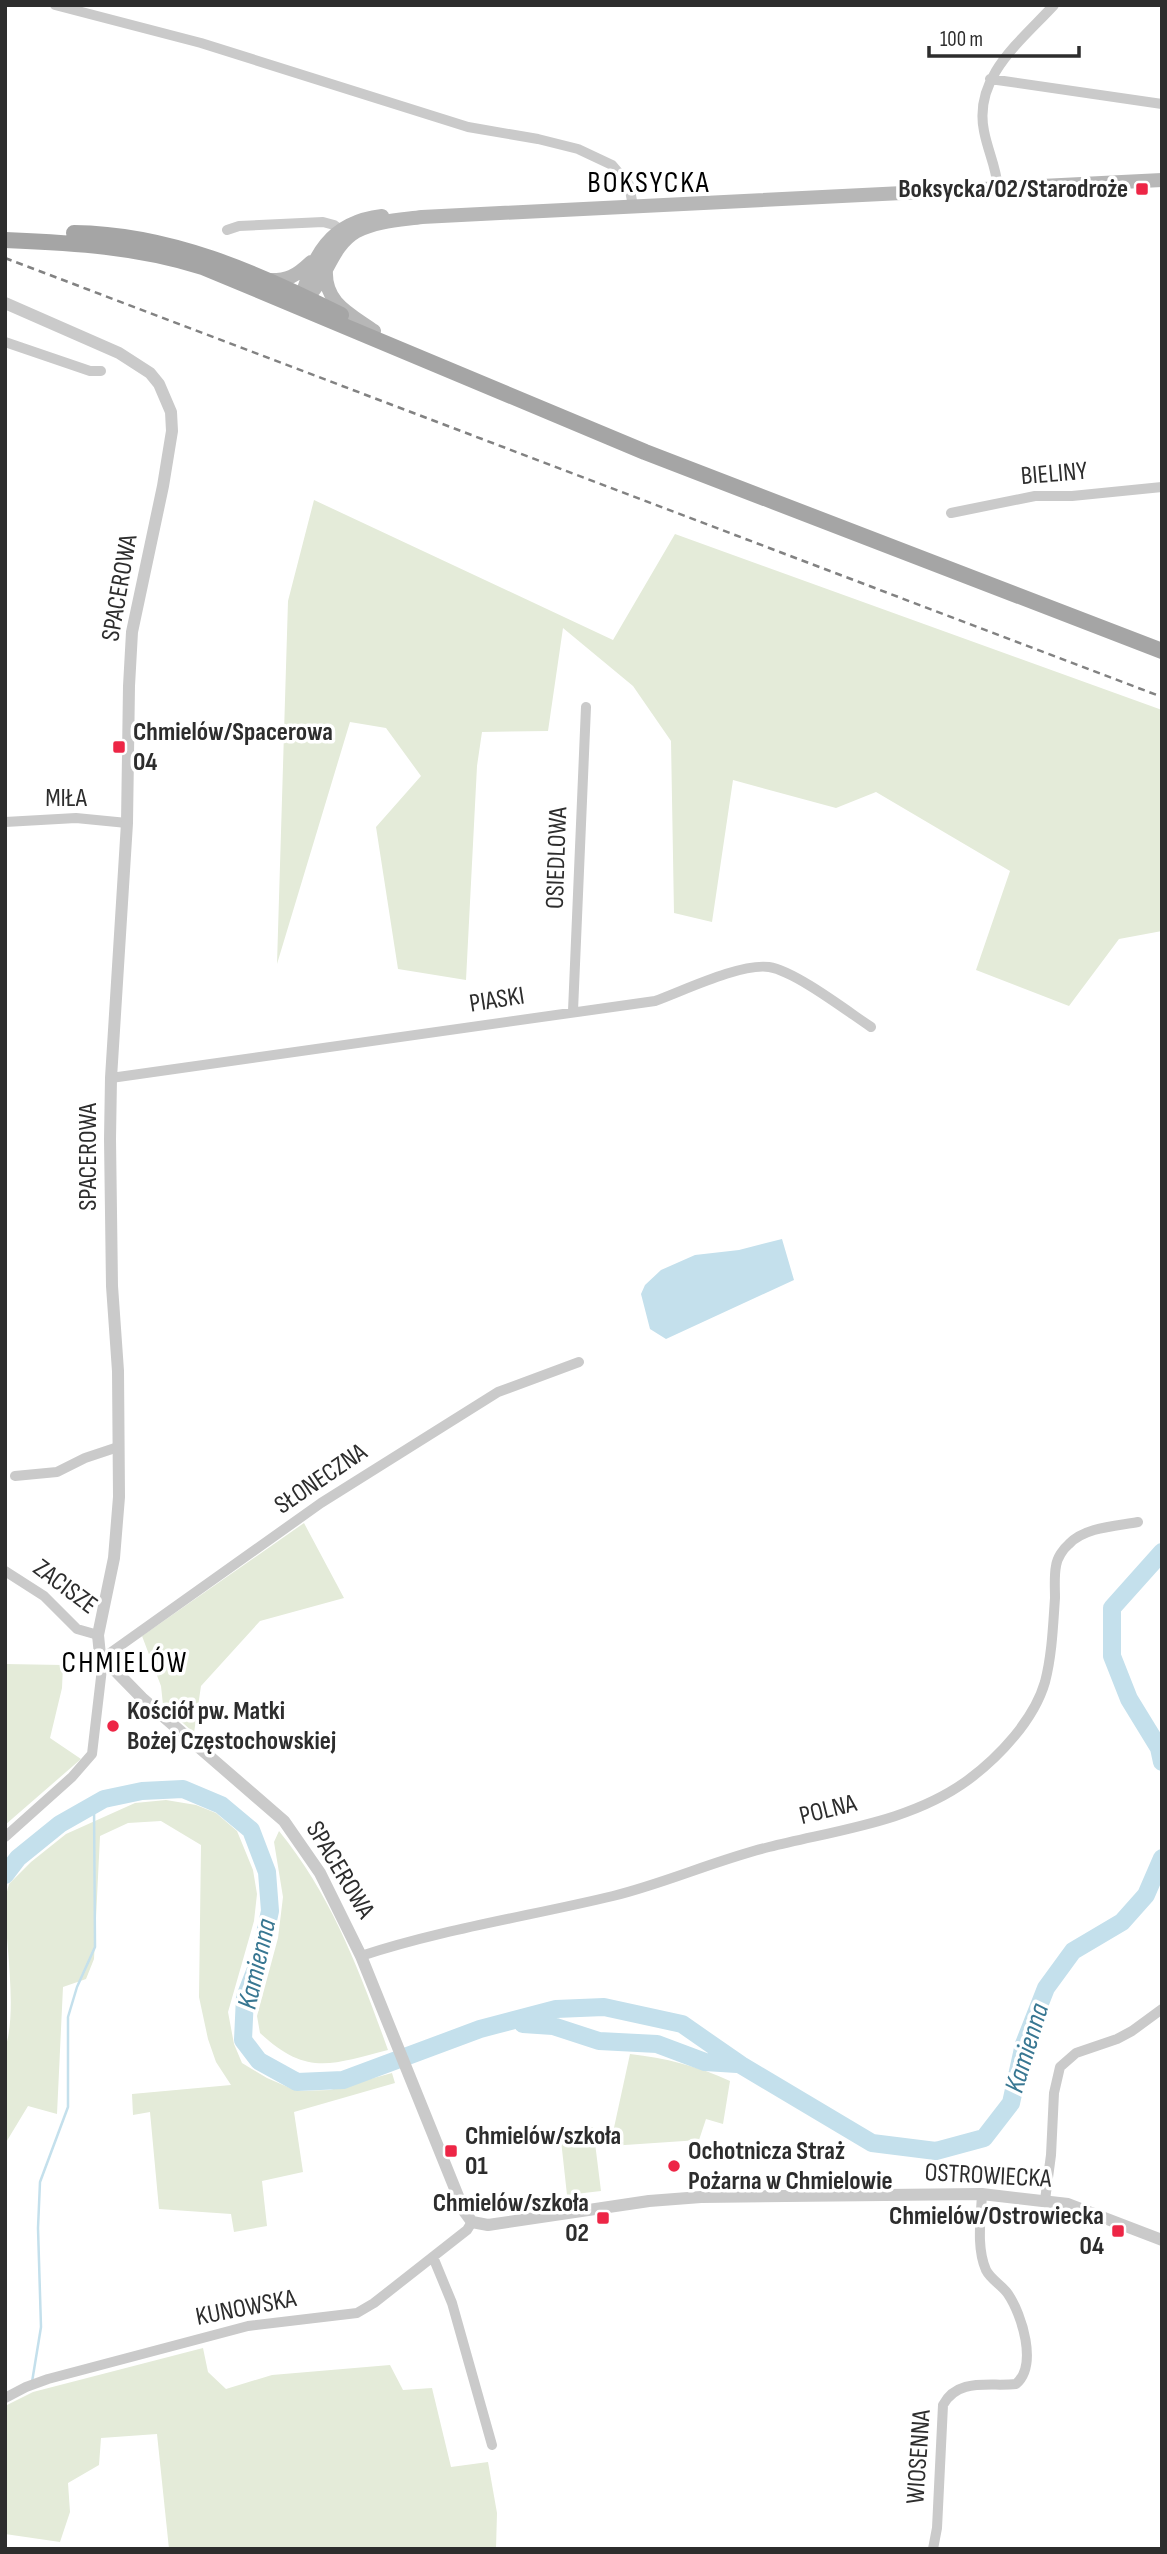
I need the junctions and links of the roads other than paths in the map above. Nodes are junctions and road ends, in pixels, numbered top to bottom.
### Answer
1 (55, 5) edge
2 (1054, 5) edge
3 (990, 79) junction
4 (1162, 104) edge
5 (1162, 180) edge
6 (998, 188) junction
7 (633, 206) junction
8 (227, 230) dead end
9 (345, 233) junction
10 (5, 239) edge
11 (322, 263) junction
12 (266, 280) junction
13 (302, 301) junction
14 (5, 303) edge
15 (374, 331) junction
16 (5, 342) edge
17 (101, 371) dead end
18 (452, 371) junction
19 (1162, 487) edge
20 (951, 513) dead end
21 (1162, 651) edge
22 (586, 707) dead end
23 (5, 822) edge
24 (127, 823) junction
25 (573, 1011) junction
26 (871, 1027) dead end
27 (111, 1078) junction
28 (579, 1362) dead end
29 (118, 1447) junction
30 (15, 1476) dead end
31 (1138, 1522) dead end
32 (5, 1571) edge
33 (98, 1635) junction
34 (103, 1660) junction
35 (5, 1837) edge
36 (362, 1956) junction
37 (1162, 2009) edge
38 (982, 2194) junction
39 (1045, 2200) junction
40 (472, 2222) junction
41 (1162, 2240) edge
42 (433, 2257) junction
43 (5, 2398) edge
44 (492, 2445) dead end
45 (933, 2549) edge

1 - 7 street
2 - 3 street
3 - 4 street
3 - 6 street
5 - 6 main road
6 - 7 main road
7 - 9 main road
8 - 9 street
9 - 11 main road
10 - 12 main road
10 - 13 main road
11 - 12 main road
11 - 13 main road
11 - 15 main road
12 - 13 main road
13 - 15 main road
13 - 18 main road
14 - 24 street, SPACEROWA
15 - 18 main road
16 - 17 street
18 - 21 main road
19 - 20 street, BIELINY
22 - 25 street, OSIEDLOWA
23 - 24 street, MIŁA
24 - 27 street, SPACEROWA
25 - 26 street, PIASKI
25 - 27 street, PIASKI
27 - 29 street, SPACEROWA
28 - 34 street, SŁONECZNA
29 - 30 street
29 - 33 street, SPACEROWA
31 - 36 street, POLNA
32 - 33 street, ZACISZE
33 - 34 street, SPACEROWA
34 - 35 street
34 - 36 street, SPACEROWA
36 - 40 street, SPACEROWA
37 - 39 street
38 - 39 street, OSTROWIECKA
38 - 40 street, OSTROWIECKA
38 - 45 street, WIOSENNA
39 - 41 street, OSTROWIECKA
40 - 42 street, KUNOWSKA
42 - 43 street, KUNOWSKA
42 - 44 street

